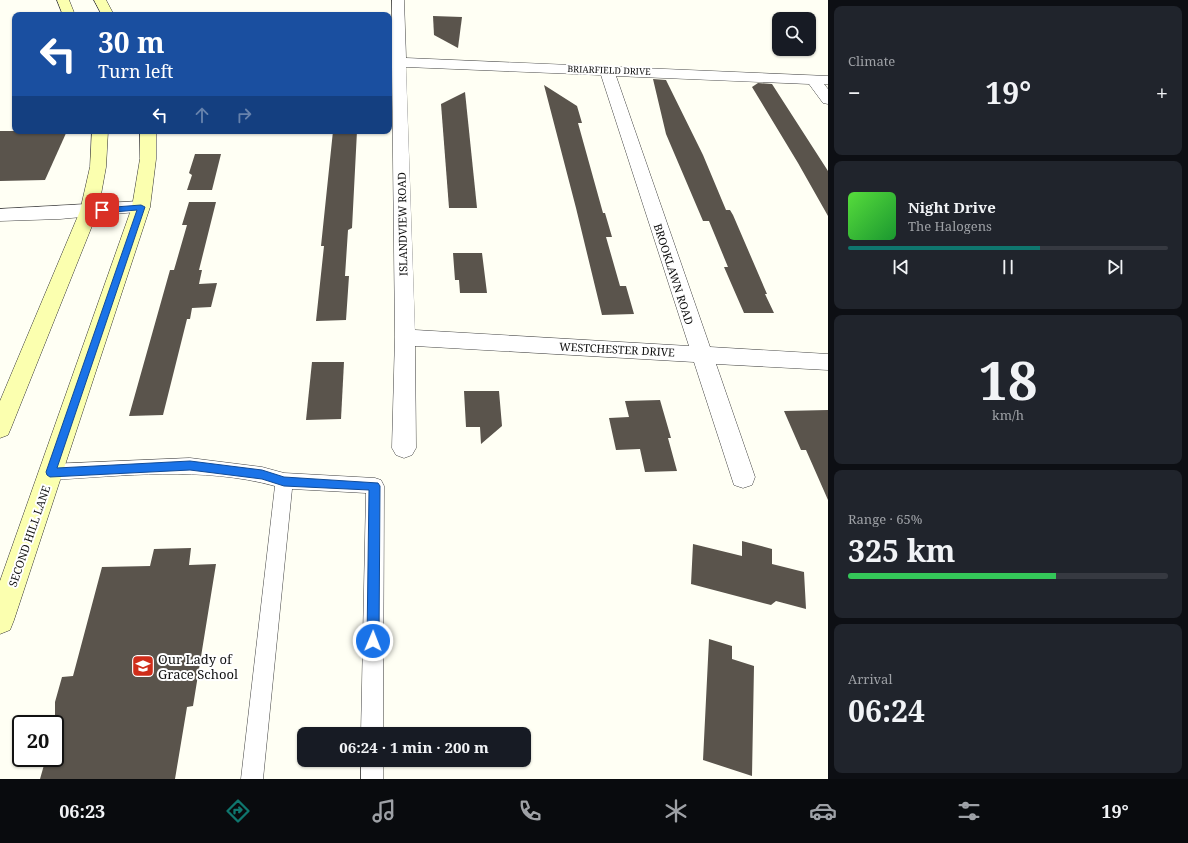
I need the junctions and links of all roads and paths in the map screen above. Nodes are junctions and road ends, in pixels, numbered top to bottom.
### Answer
1 (63, 0) edge
2 (100, 0) edge
3 (398, 0) edge
4 (68, 12) edge
5 (106, 12) edge
6 (394, 62) edge
7 (607, 70) junction
8 (821, 80) edge
9 (828, 100) edge
10 (100, 134) edge
11 (148, 134) edge
12 (141, 207) junction
13 (89, 211) junction
14 (0, 215) edge
15 (405, 336) junction
16 (701, 354) junction
17 (828, 362) edge
18 (0, 428) edge
19 (404, 448) dead end
20 (50, 472) junction
21 (743, 477) dead end
22 (284, 481) junction
23 (0, 620) edge
24 (372, 727) edge
25 (372, 767) edge
26 (252, 779) edge
27 (372, 779) edge

1 - 4 street
2 - 5 street
3 - 6 street, ISLANDVIEW ROAD
6 - 7 street, BRIARFIELD DRIVE
6 - 15 street, ISLANDVIEW ROAD
7 - 8 street, BRIARFIELD DRIVE
7 - 16 street, BROOKLAWN ROAD
8 - 9 street
10 - 13 street
11 - 12 street, SECOND HILL LANE
12 - 13 street
12 - 20 street, SECOND HILL LANE
13 - 14 street
13 - 18 street
15 - 16 street, WESTCHESTER DRIVE
15 - 19 street, ISLANDVIEW ROAD
16 - 17 street, WESTCHESTER DRIVE
16 - 21 street, BROOKLAWN ROAD
20 - 22 lane
20 - 23 street, SECOND HILL LANE
22 - 24 lane
22 - 26 lane
25 - 27 lane

